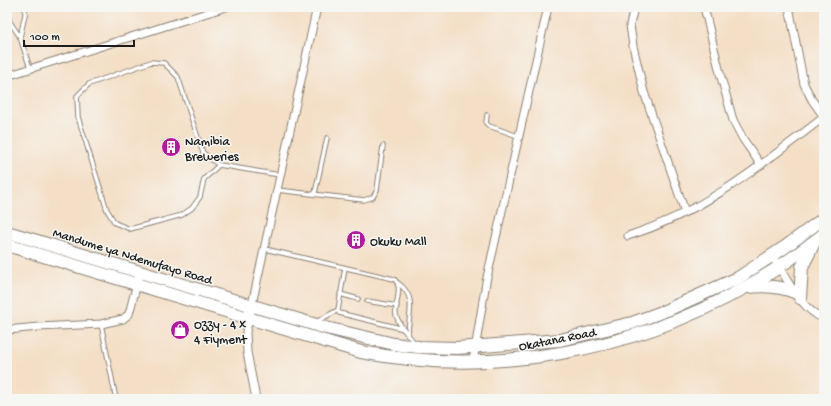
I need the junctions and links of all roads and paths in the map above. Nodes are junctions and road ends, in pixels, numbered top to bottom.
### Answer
1 (25, 7) edge
2 (226, 7) edge
3 (317, 7) edge
4 (548, 7) edge
5 (634, 7) edge
6 (704, 7) edge
7 (789, 7) edge
8 (7, 14) edge
9 (20, 37) junction
10 (30, 68) junction
11 (7, 76) edge
12 (487, 115) dead end
13 (824, 117) edge
14 (518, 136) junction
15 (327, 138) dead end
16 (383, 146) dead end
17 (218, 165) junction
18 (761, 165) junction
19 (280, 175) junction
20 (277, 190) junction
21 (315, 194) junction
22 (685, 212) junction
23 (824, 218) edge
24 (7, 232) edge
25 (628, 236) dead end
26 (820, 238) edge
27 (7, 245) edge
28 (265, 249) junction
29 (772, 256) junction
30 (779, 267) junction
31 (345, 268) junction
32 (140, 272) junction
33 (398, 282) junction
34 (136, 284) junction
35 (746, 287) junction
36 (340, 294) junction
37 (798, 296) junction
38 (358, 299) dead end
39 (367, 301) dead end
40 (252, 305) junction
41 (397, 306) junction
42 (338, 310) junction
43 (250, 319) junction
44 (824, 319) edge
45 (102, 324) junction
46 (312, 324) junction
47 (404, 329) junction
48 (7, 330) edge
49 (408, 335) junction
50 (418, 347) junction
51 (477, 347) junction
52 (473, 362) junction
53 (116, 399) edge
54 (256, 399) edge

1 - 9 lane
2 - 10 street
3 - 19 street
4 - 14 street
5 - 22 street
6 - 18 street
7 - 13 street
8 - 9 lane
9 - 10 lane
10 - 11 street
12 - 14 lane
13 - 18 street
14 - 51 street
15 - 21 lane
16 - 21 lane
17 - 17 lane
17 - 19 lane
18 - 22 street
19 - 20 street
20 - 21 lane
20 - 28 street
22 - 25 street
23 - 29 main road, Okatana Road
24 - 32 main road, Mandume ya Ndemufayo Road
26 - 30 main road, Okatana Road
26 - 37 main road
27 - 34 main road, Mandume ya Ndemufayo Road
28 - 31 lane
28 - 40 street
29 - 30 street
29 - 51 main road, Okatana Road
30 - 35 main road, Okatana Road
30 - 37 street
31 - 33 lane
31 - 36 lane
32 - 34 street
32 - 40 main road, Mandume ya Ndemufayo Road
33 - 41 lane
33 - 49 lane
34 - 43 main road, Mandume ya Ndemufayo Road
34 - 45 street
35 - 37 main road
35 - 52 main road, Okatana Road
36 - 38 lane
36 - 42 lane
37 - 44 street
39 - 41 lane
40 - 43 street
40 - 46 main road, Okatana Road
41 - 47 lane
42 - 46 lane
42 - 47 lane
43 - 52 main road, Okatana Road
43 - 54 street
45 - 48 street
45 - 53 lane
46 - 50 main road, Okatana Road
47 - 49 lane
49 - 50 lane
50 - 51 main road, Okatana Road
51 - 52 street

